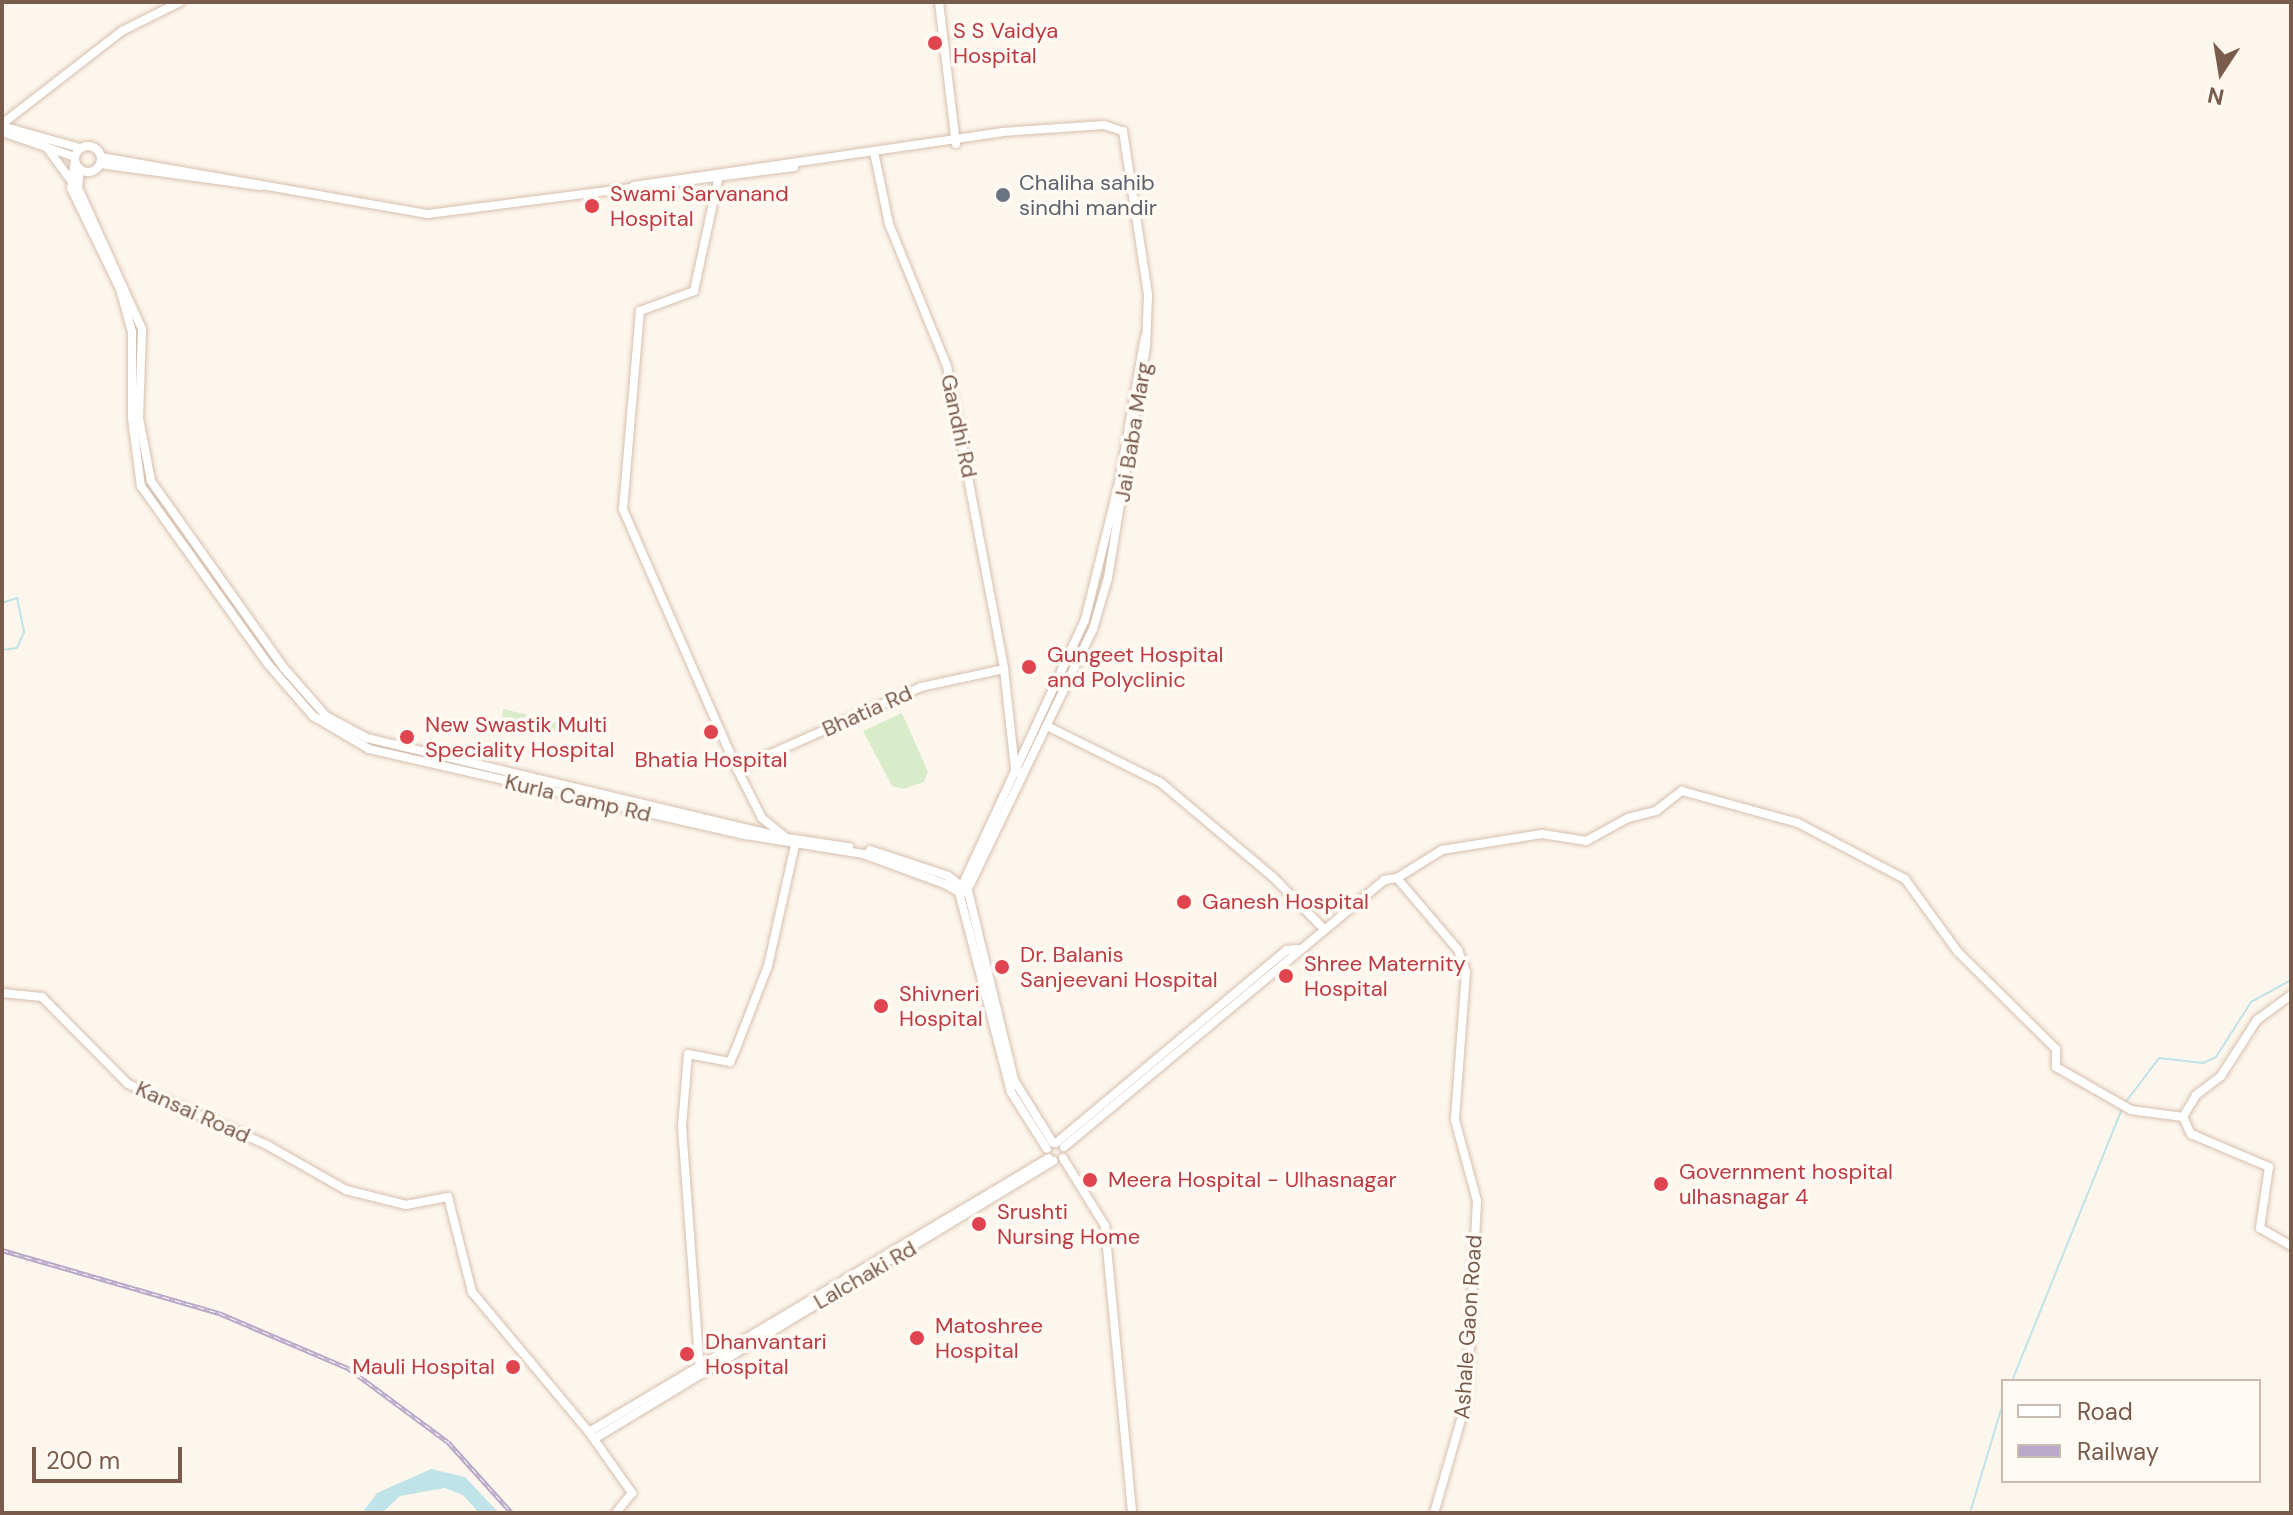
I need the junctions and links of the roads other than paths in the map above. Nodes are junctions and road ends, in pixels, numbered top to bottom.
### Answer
1 (180, 2) edge
2 (939, 2) edge
3 (2, 125) edge
4 (2, 132) edge
5 (956, 142) junction
6 (45, 145) junction
7 (875, 154) junction
8 (78, 159) junction
9 (100, 160) junction
10 (70, 179) junction
11 (718, 180) junction
12 (634, 186) junction
13 (1004, 669) junction
14 (1046, 725) junction
15 (737, 769) junction
16 (1018, 772) junction
17 (762, 818) junction
18 (747, 832) junction
19 (794, 842) junction
20 (1397, 878) junction
21 (963, 892) junction
22 (1322, 927) junction
23 (2, 993) edge
24 (2291, 995) edge
25 (2183, 1117) junction
26 (1054, 1150) junction
27 (2291, 1246) edge
28 (699, 1367) junction
29 (592, 1436) junction
30 (616, 1513) edge
31 (1132, 1513) edge
32 (1431, 1513) edge

1 - 3 street
2 - 5 street
3 - 8 street
4 - 6 street
5 - 7 street
5 - 14 street, Jai Baba Marg
6 - 8 street
6 - 10 street, Kurla Camp Rd
7 - 11 street
7 - 12 street
7 - 13 street, Gandhi Rd
8 - 9 street
8 - 9 street
8 - 10 street
8 - 18 street, Kurla Camp Rd
9 - 12 street
10 - 18 street, Kurla Camp Rd
11 - 12 street
11 - 15 street
13 - 15 street, Bhatia Rd
13 - 16 street, Gandhi Rd
14 - 16 street, Jai Baba Marg
14 - 22 street
15 - 17 street
16 - 21 street, Jai Baba Marg
17 - 18 street
17 - 19 street
18 - 19 street, Kurla Camp Rd
19 - 21 street, Kurla Camp Rd
19 - 28 street
20 - 22 street, Lalchaki Rd
20 - 25 street, Lalchaki Rd
20 - 32 street, Ashale Gaon Road
21 - 26 street
22 - 26 street, Lalchaki Rd
23 - 29 street, Kansai Road
24 - 25 street
25 - 27 street
26 - 28 street, Lalchaki Rd
26 - 31 street
28 - 29 street, Lalchaki Rd
29 - 30 street

